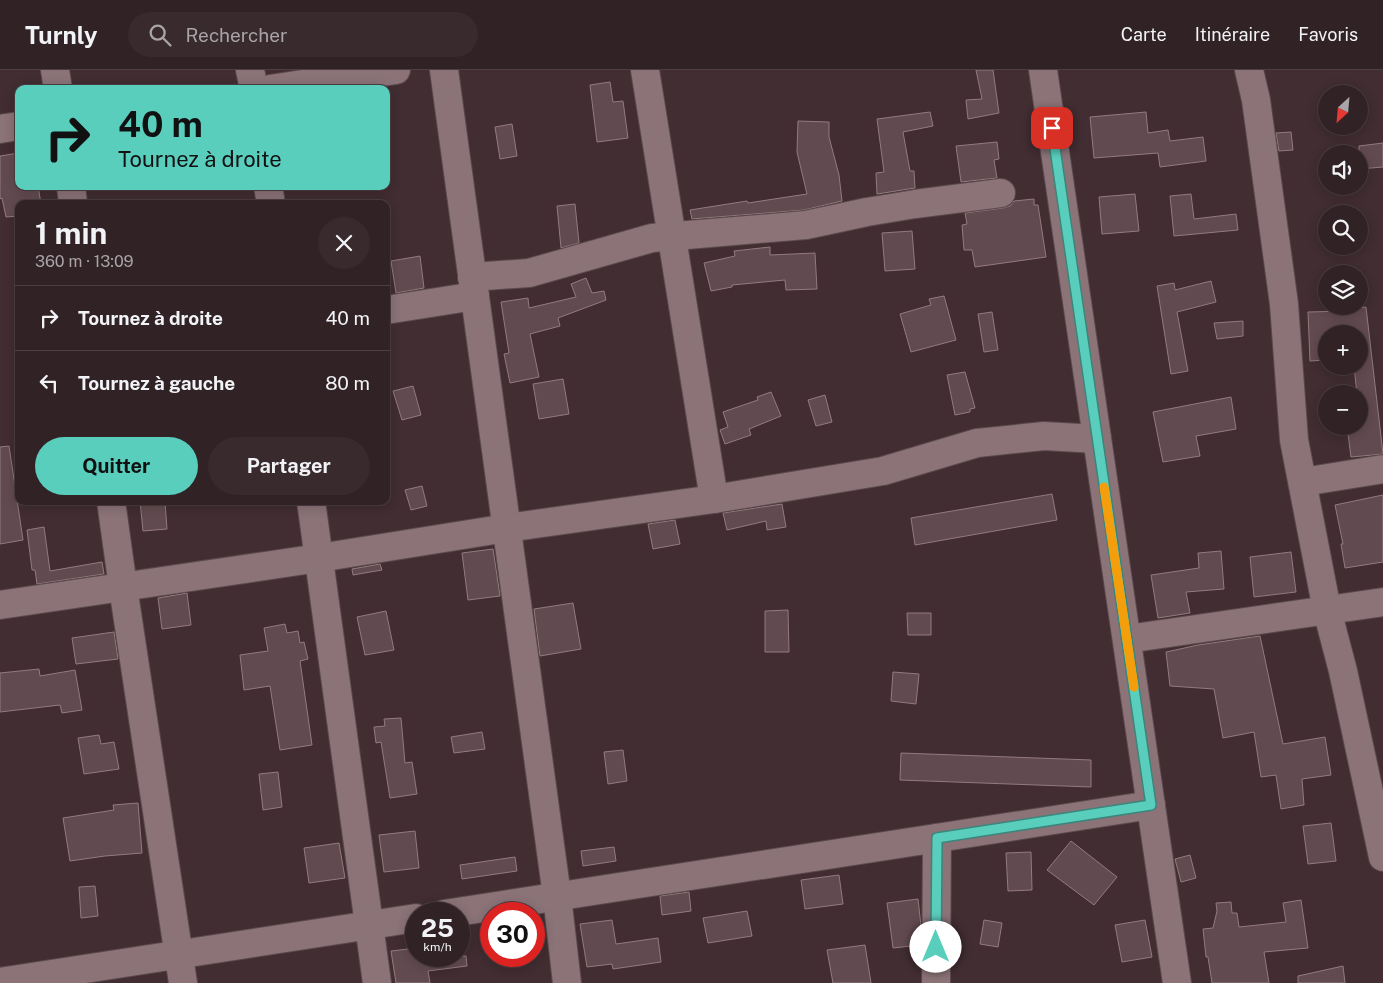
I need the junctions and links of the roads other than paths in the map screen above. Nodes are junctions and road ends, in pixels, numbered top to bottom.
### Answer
1 (55, 70) edge
2 (250, 70) edge
3 (396, 70) edge
4 (444, 70) edge
5 (644, 70) edge
6 (1043, 70) edge
7 (1249, 70) edge
8 (57, 85) edge
9 (253, 85) edge
10 (297, 85) edge
11 (15, 127) edge
12 (0, 129) edge
13 (1001, 192) dead end
14 (671, 236) junction
15 (473, 287) junction
16 (390, 309) edge
17 (1097, 439) junction
18 (1383, 469) edge
19 (1303, 482) junction
20 (714, 499) junction
21 (112, 505) edge
22 (312, 505) edge
23 (507, 528) junction
24 (319, 558) junction
25 (122, 587) junction
26 (1383, 602) edge
27 (0, 605) edge
28 (1327, 610) junction
29 (1127, 639) junction
30 (1151, 805) junction
31 (937, 838) junction
32 (1383, 857) edge
33 (557, 896) junction
34 (470, 910) edge
35 (405, 920) edge
36 (369, 925) junction
37 (180, 954) junction
38 (0, 982) edge
39 (183, 983) edge
40 (377, 983) edge
41 (567, 983) edge
42 (936, 983) edge
43 (1177, 983) edge

1 - 8 street
2 - 9 street
3 - 10 street
4 - 15 street
5 - 14 street
6 - 17 street
7 - 19 street
11 - 12 street
13 - 14 street
14 - 15 street
14 - 20 street
15 - 16 street
15 - 23 street
17 - 20 street
17 - 29 street
18 - 19 street
19 - 28 street
20 - 23 street
21 - 25 street
22 - 24 street
23 - 24 street
23 - 33 street
24 - 25 street
24 - 36 street
25 - 27 street
25 - 37 street
26 - 28 street
28 - 29 street
28 - 32 street
29 - 30 street
30 - 31 street
30 - 43 street
31 - 33 street
31 - 42 street
33 - 34 street
33 - 41 street
35 - 36 street
36 - 37 street
36 - 40 street
37 - 38 street
37 - 39 street

